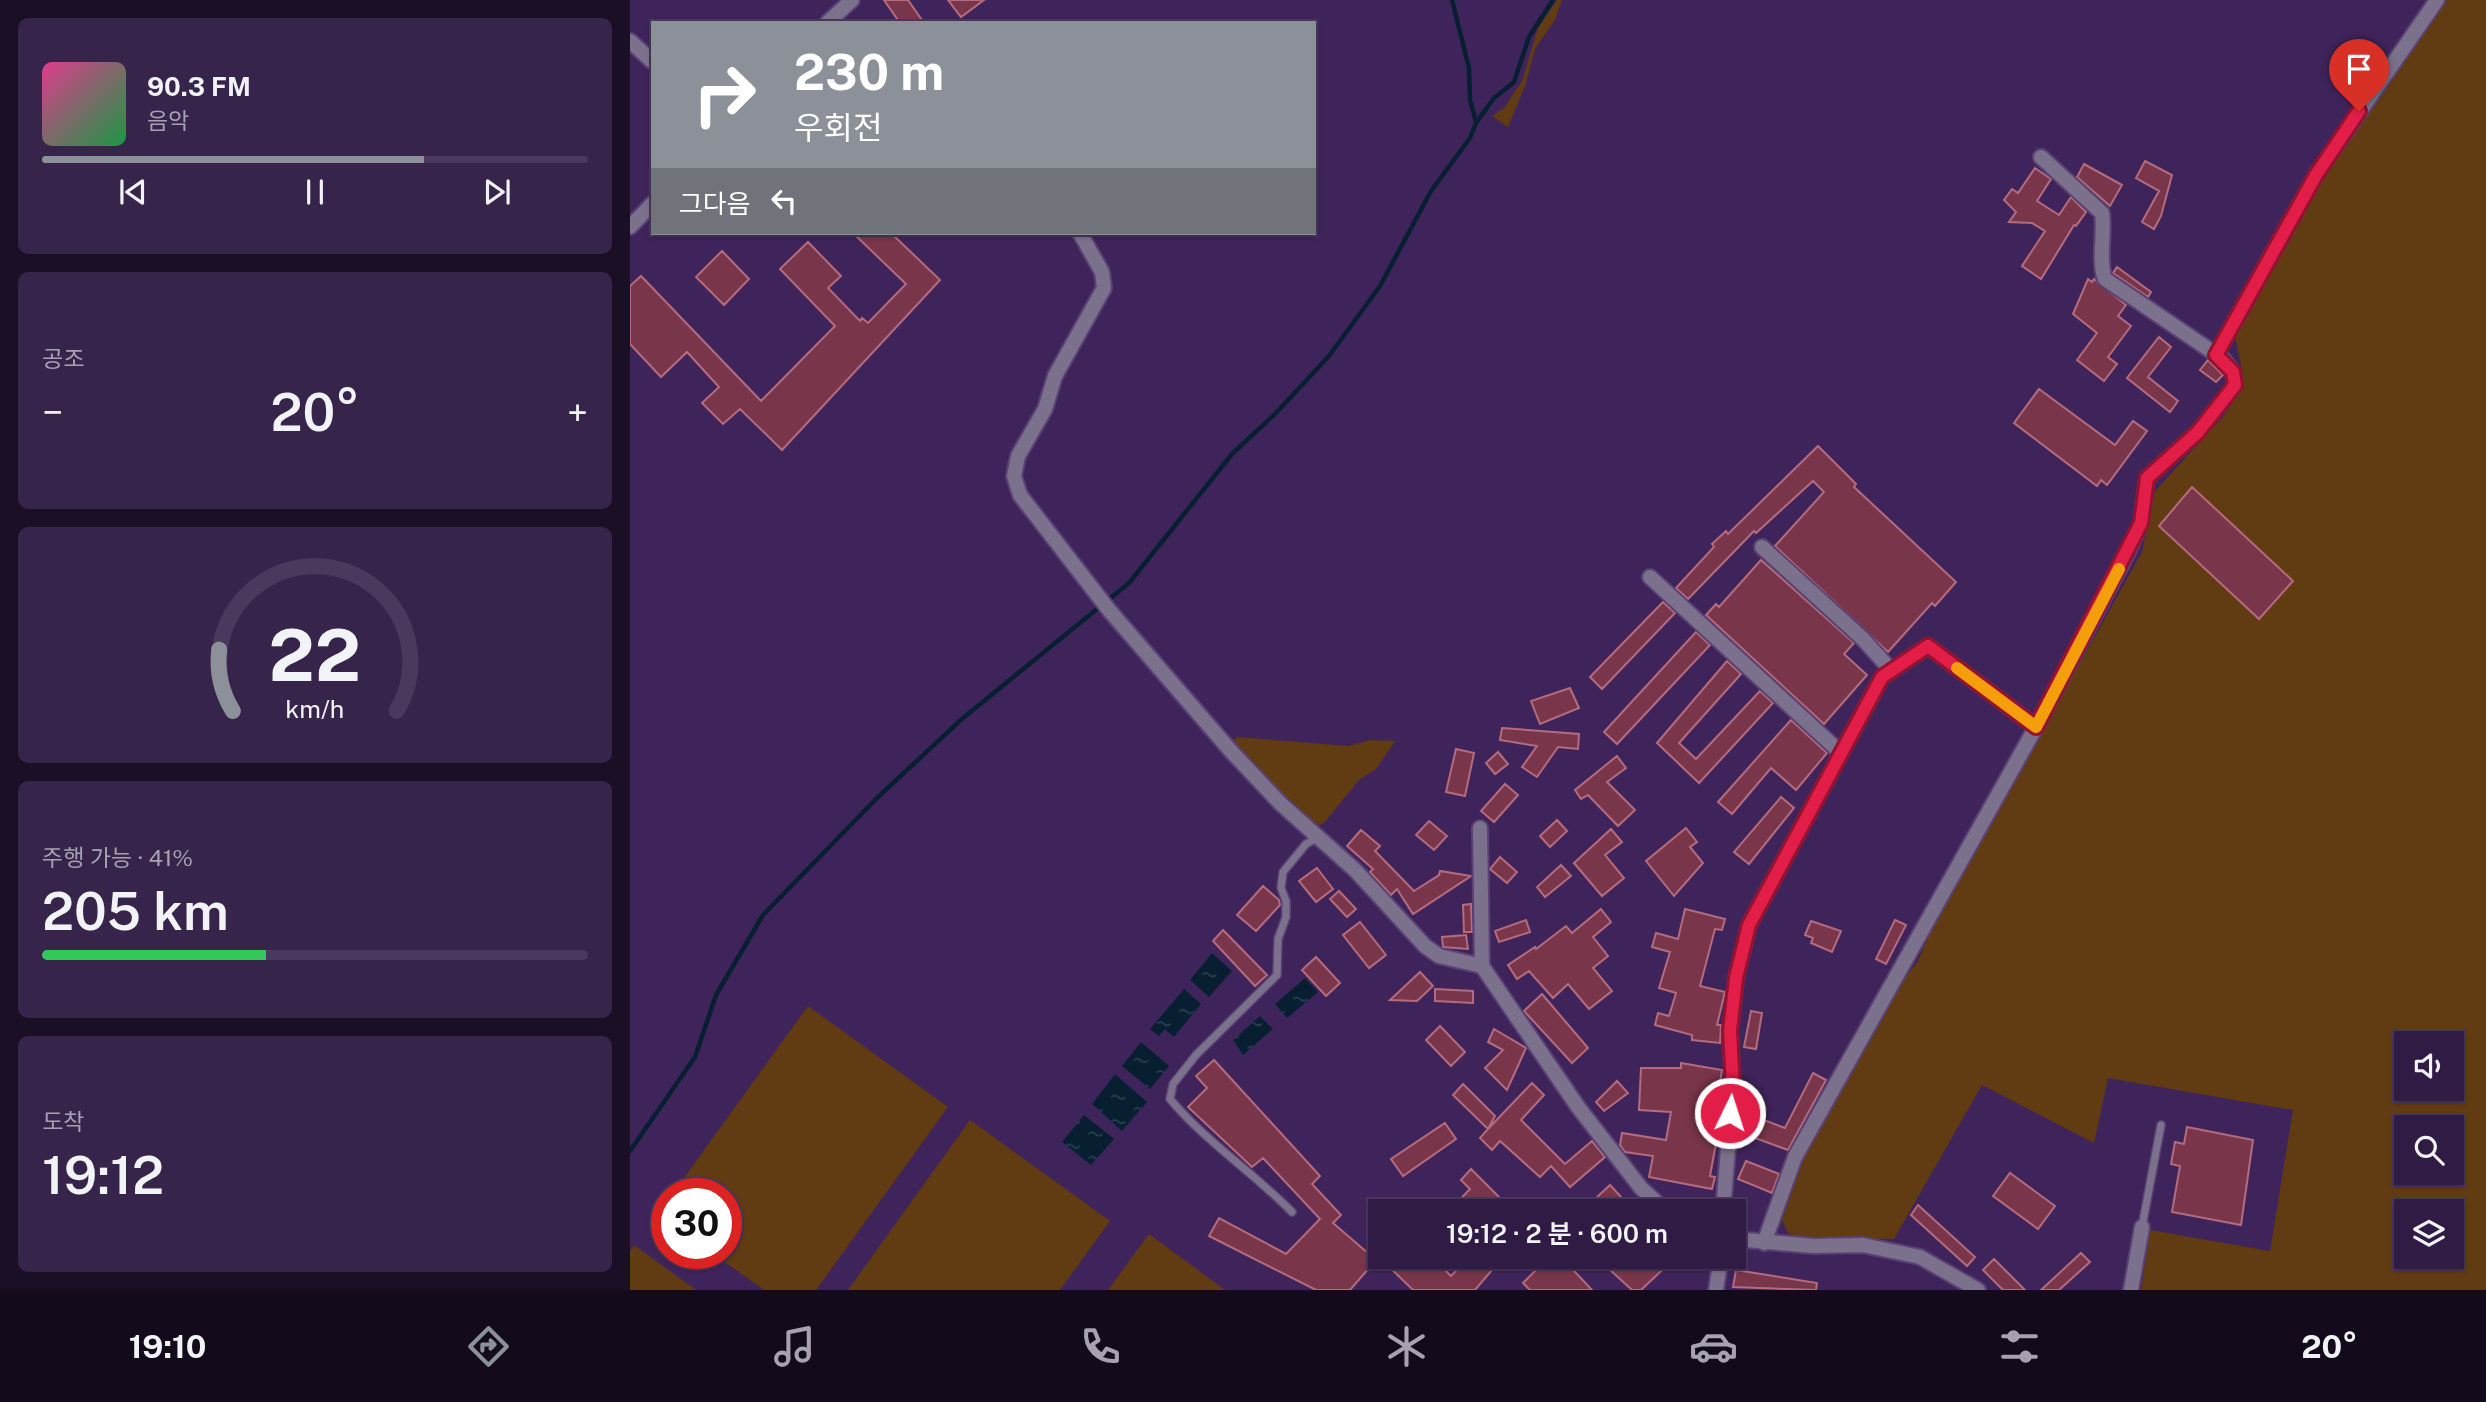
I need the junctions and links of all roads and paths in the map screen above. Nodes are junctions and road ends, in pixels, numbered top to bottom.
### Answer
1 (852, 0) edge
2 (2437, 0) edge
3 (829, 21) edge
4 (630, 41) edge
5 (651, 60) edge
6 (2041, 157) dead end
7 (651, 205) edge
8 (630, 227) edge
9 (1081, 235) edge
10 (2216, 355) junction
11 (1762, 547) dead end
12 (1650, 577) dead end
13 (1891, 670) junction
14 (2036, 727) junction
15 (1841, 753) junction
16 (1480, 828) dead end
17 (1320, 837) junction
18 (1482, 966) junction
19 (2161, 1125) dead end
20 (1653, 1199) edge
21 (1724, 1199) edge
22 (1292, 1212) dead end
23 (2142, 1227) joint
24 (1746, 1241) edge
25 (1764, 1243) junction
26 (1719, 1269) edge
27 (1716, 1290) edge
28 (1978, 1290) edge
29 (2132, 1290) edge

1 - 3 street
2 - 10 street
4 - 5 street
6 - 10 street
7 - 8 street
9 - 17 street
10 - 14 street
11 - 13 street
12 - 15 street
13 - 14 street
13 - 15 street
14 - 25 street
15 - 21 street
16 - 18 street
17 - 18 street
17 - 22 lane
18 - 20 street
19 - 23 lane
23 - 29 street
24 - 25 street
25 - 28 street
26 - 27 street

